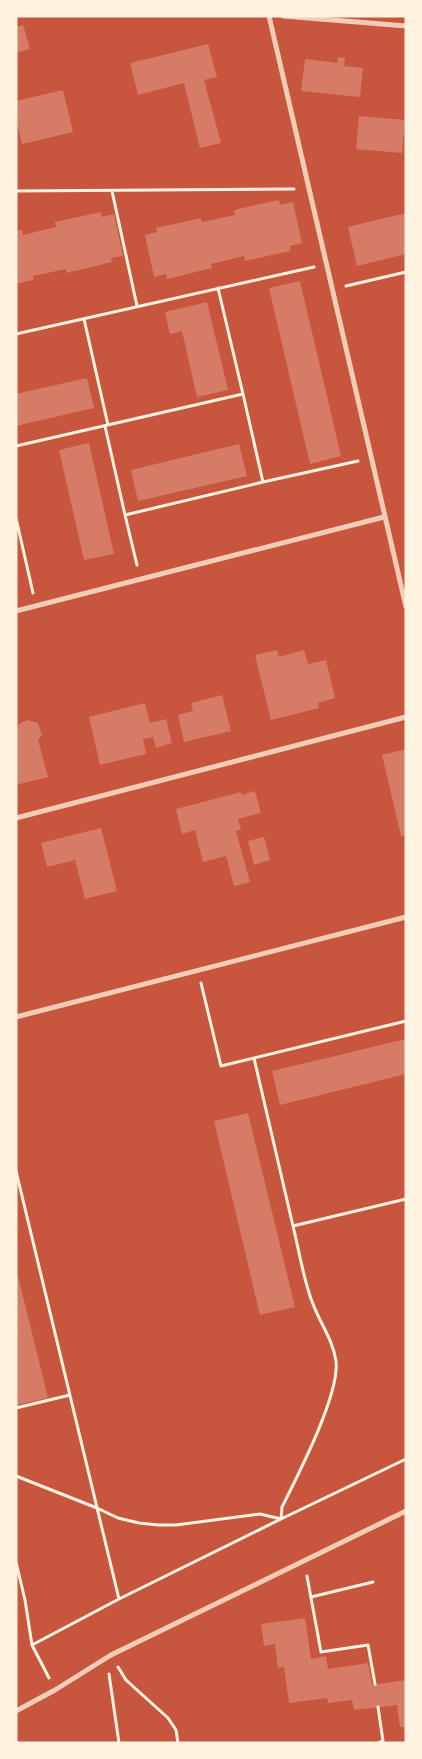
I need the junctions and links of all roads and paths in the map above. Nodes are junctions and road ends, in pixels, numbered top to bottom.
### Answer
1 (269, 16) edge
2 (283, 16) edge
3 (406, 26) edge
4 (310, 188) junction
5 (16, 191) edge
6 (112, 191) junction
7 (327, 264) junction
8 (406, 272) edge
9 (218, 288) junction
10 (332, 290) junction
11 (137, 306) junction
12 (84, 319) junction
13 (16, 334) edge
14 (243, 394) junction
15 (106, 425) junction
16 (16, 446) edge
17 (371, 458) junction
18 (263, 482) junction
19 (125, 515) junction
20 (384, 517) junction
21 (16, 518) edge
22 (141, 579) junction
23 (36, 606) junction
24 (406, 608) edge
25 (16, 611) edge
26 (406, 717) edge
27 (16, 818) edge
28 (406, 917) edge
29 (198, 970) junction
30 (16, 1017) edge
31 (406, 1021) edge
32 (254, 1058) junction
33 (16, 1171) edge
34 (406, 1199) edge
35 (293, 1226) junction
36 (70, 1395) junction
37 (16, 1408) edge
38 (406, 1459) edge
39 (16, 1476) edge
40 (97, 1508) junction
41 (406, 1511) edge
42 (281, 1519) junction
43 (304, 1560) junction
44 (16, 1562) edge
45 (373, 1582) dead end
46 (311, 1597) junction
47 (119, 1600) junction
48 (32, 1645) junction
49 (109, 1656) junction
50 (375, 1684) dead end
51 (55, 1690) junction
52 (378, 1707) dead end
53 (16, 1711) edge
54 (119, 1743) edge
55 (178, 1743) edge
56 (378, 1743) edge

1 - 4 street
2 - 3 street
4 - 6 path
4 - 7 street
5 - 6 path
6 - 11 path
7 - 9 path
7 - 10 street
8 - 10 path
9 - 11 path
9 - 14 path
10 - 17 street
11 - 12 path
12 - 13 path
12 - 15 path
14 - 15 path
14 - 18 path
15 - 16 path
15 - 19 path
17 - 18 path
17 - 20 street
18 - 19 path
19 - 22 path
20 - 22 street
20 - 24 street
21 - 23 path
22 - 23 street
23 - 25 street
26 - 27 street
28 - 29 street
29 - 30 street
29 - 32 path
31 - 32 path
32 - 35 path
33 - 36 path
34 - 35 path
35 - 42 path
36 - 37 path
36 - 40 path
38 - 42 path
39 - 40 path
40 - 42 path
40 - 47 path
41 - 43 street
42 - 47 path
43 - 46 path
43 - 49 street
44 - 48 path
45 - 46 path
46 - 50 path
47 - 48 path
48 - 51 path
49 - 51 street
49 - 54 path
49 - 55 path
51 - 53 street
52 - 56 path

